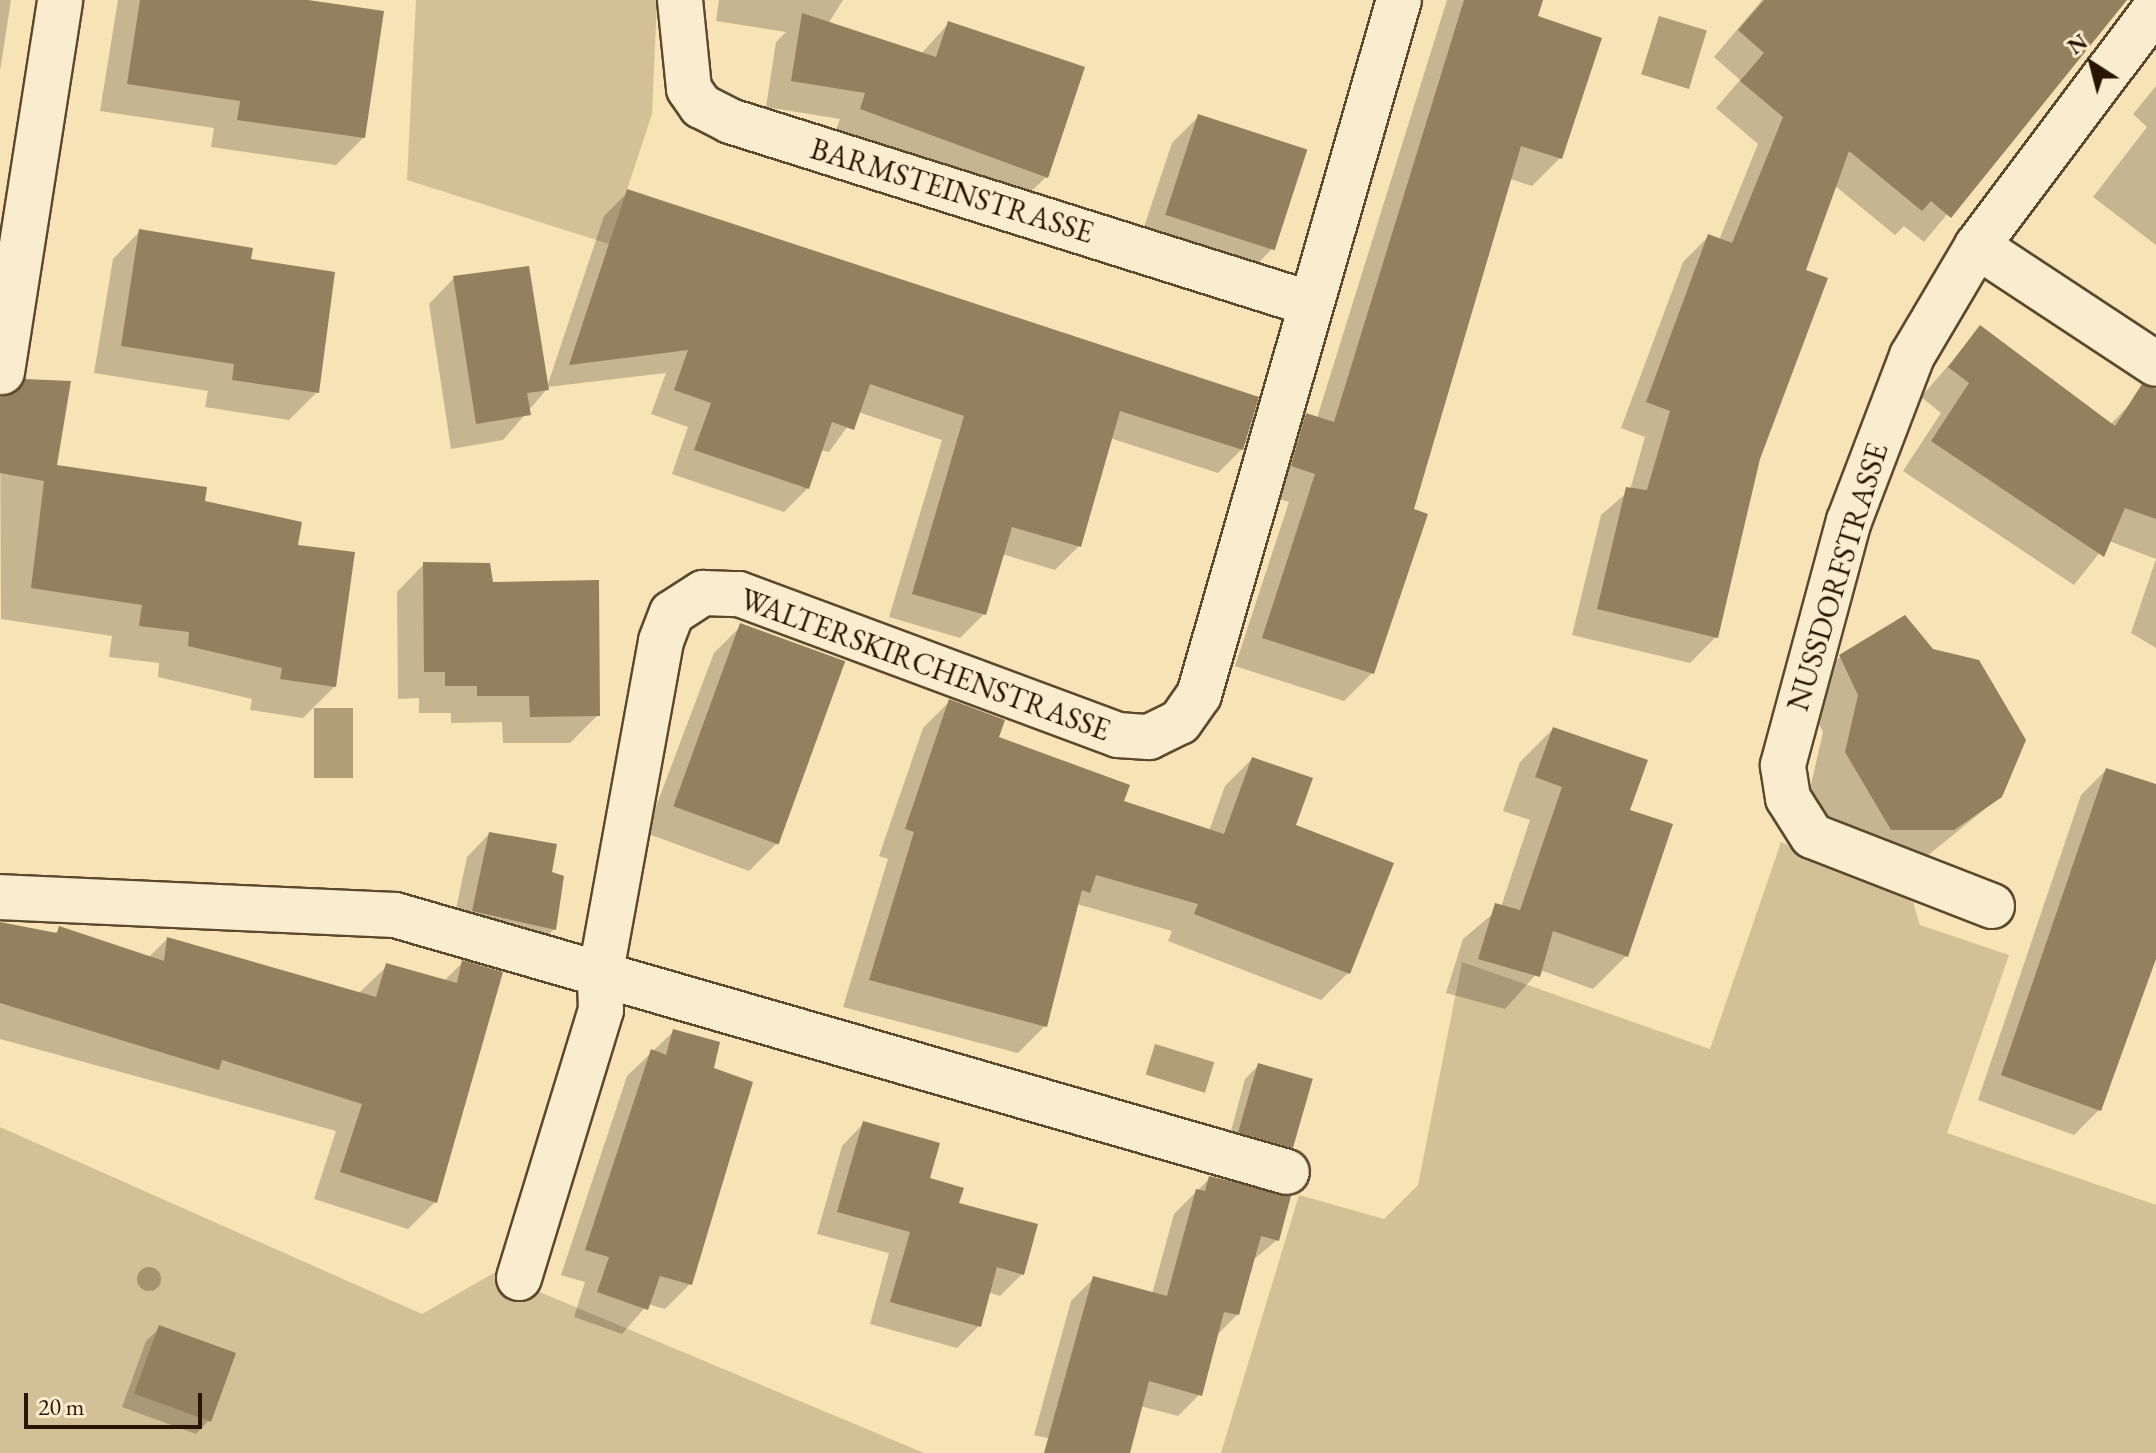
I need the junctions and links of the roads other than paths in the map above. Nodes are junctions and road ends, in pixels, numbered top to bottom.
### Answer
1 (60, 0) edge
2 (680, 0) edge
3 (1399, 0) edge
4 (2156, 8) edge
5 (1977, 246) junction
6 (1311, 304) junction
7 (2156, 364) edge
8 (2, 372) edge
9 (0, 897) edge
10 (1992, 906) dead end
11 (600, 977) junction
12 (1287, 1172) dead end
13 (519, 1278) dead end

1 - 8 street
2 - 6 street, BARMSTEINSTRASSE
3 - 6 street, WALTERSKIRCHENSTRASSE
4 - 5 street, NUSSDORFSTRASSE
5 - 7 street
5 - 10 street, NUSSDORFSTRASSE
6 - 11 street, WALTERSKIRCHENSTRASSE
9 - 11 street
11 - 12 street
11 - 13 street, WALTERSKIRCHENSTRASSE

